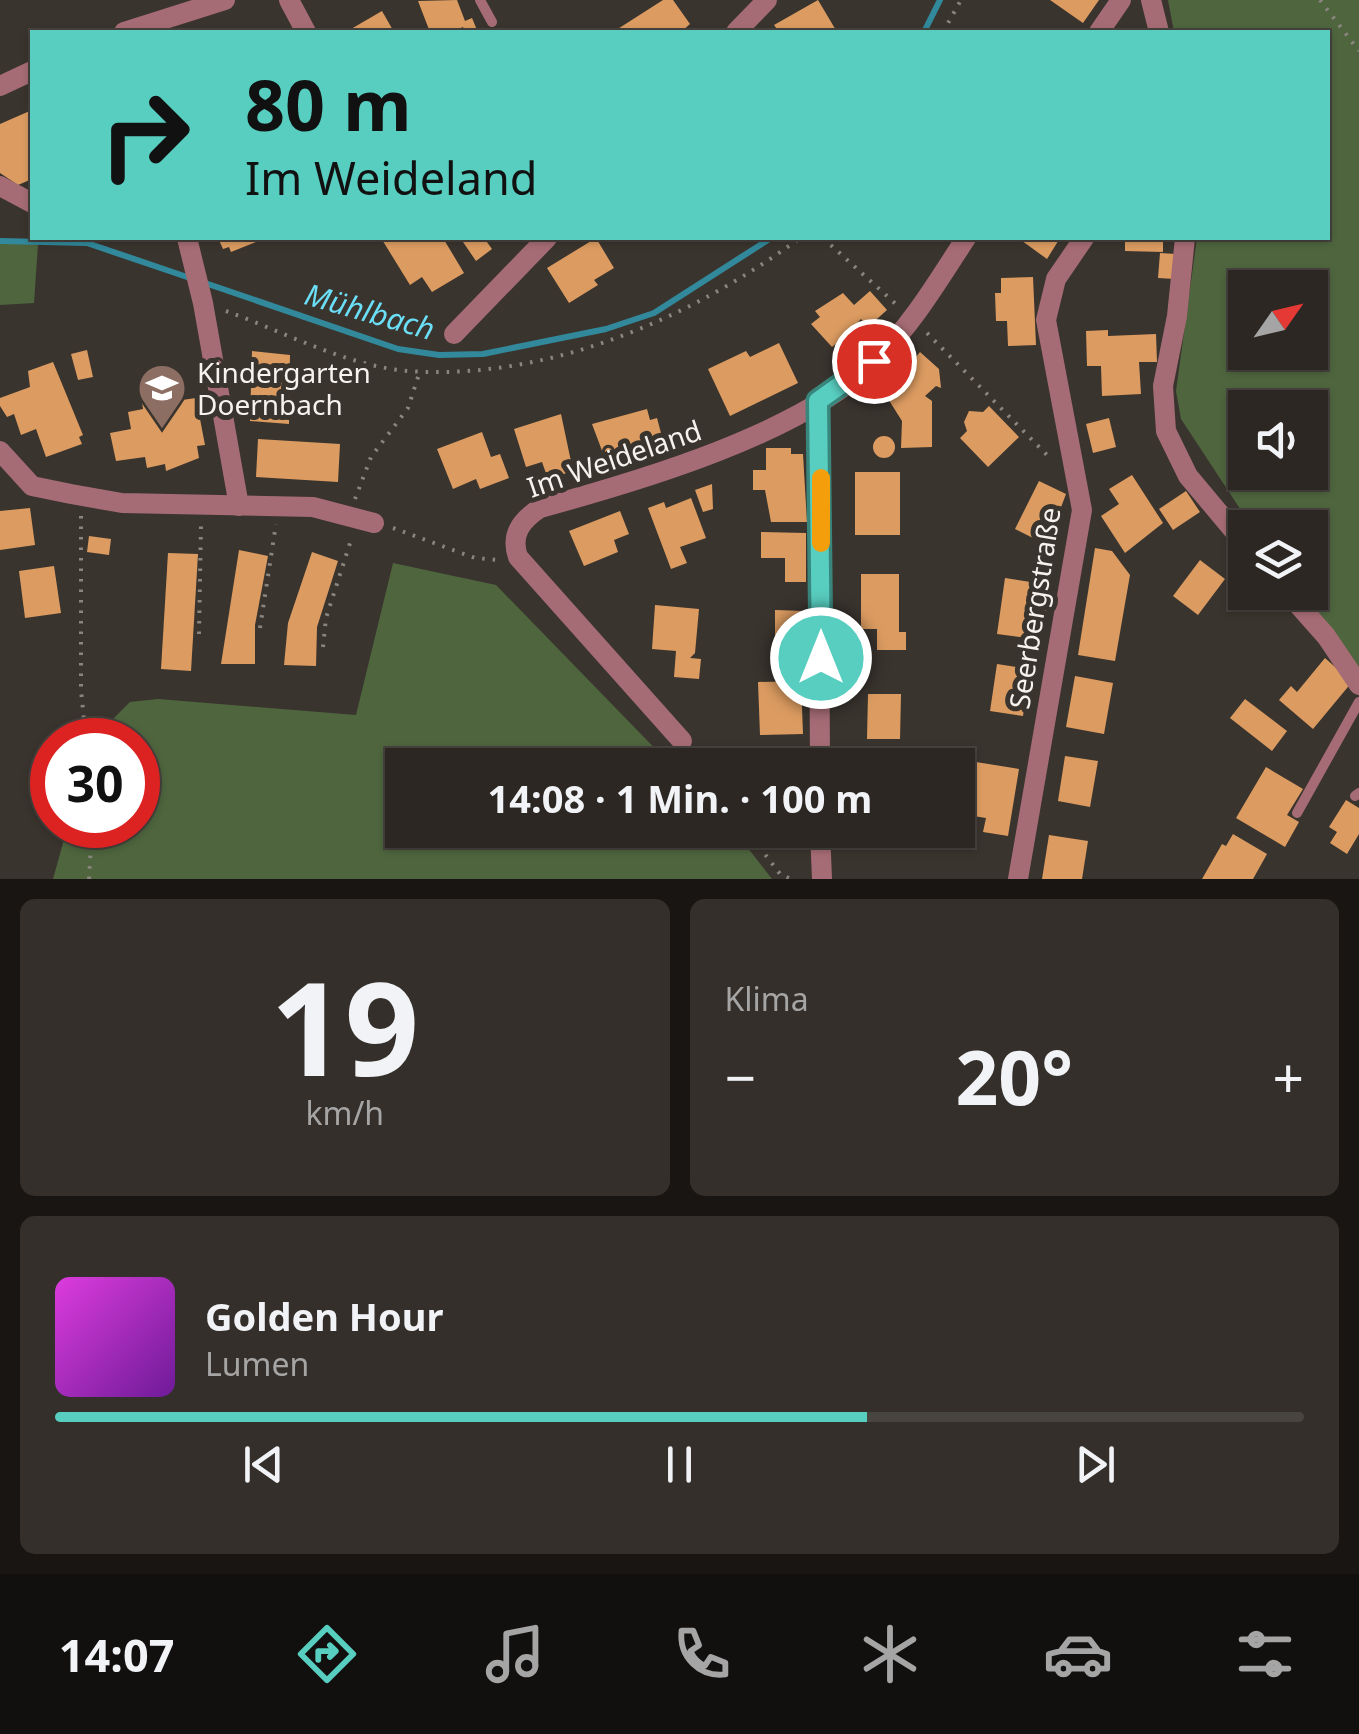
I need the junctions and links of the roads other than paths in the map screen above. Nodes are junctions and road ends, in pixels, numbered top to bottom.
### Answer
1 (225, 0) edge
2 (289, 0) edge
3 (480, 0) edge
4 (766, 0) edge
5 (1121, 0) edge
6 (1151, 0) edge
7 (492, 22) dead end
8 (130, 30) edge
9 (305, 30) edge
10 (738, 30) edge
11 (1101, 30) edge
12 (1158, 30) edge
13 (30, 73) edge
14 (0, 86) edge
15 (0, 186) edge
16 (30, 202) edge
17 (188, 240) edge
18 (545, 240) edge
19 (965, 240) edge
20 (1083, 240) edge
21 (1185, 240) edge
22 (454, 334) dead end
23 (818, 401) junction
24 (0, 451) edge
25 (239, 506) junction
26 (360, 519) road end
27 (1228, 523) edge
28 (1301, 610) edge
29 (1359, 685) edge
30 (1359, 702) edge
31 (682, 741) dead end
32 (820, 748) edge
33 (1297, 813) dead end
34 (821, 848) edge
35 (822, 879) edge
36 (1018, 879) edge

1 - 8 street
2 - 9 street
3 - 7 lane
4 - 10 street
5 - 11 street
6 - 12 street
13 - 14 street
15 - 16 street
17 - 25 street
18 - 22 street
19 - 23 street, Im Weideland
20 - 36 street, Seerbergstraße
21 - 27 street
23 - 31 street, Im Weideland
23 - 32 street
24 - 25 street
25 - 26 street
28 - 29 street
30 - 33 lane
34 - 35 street

